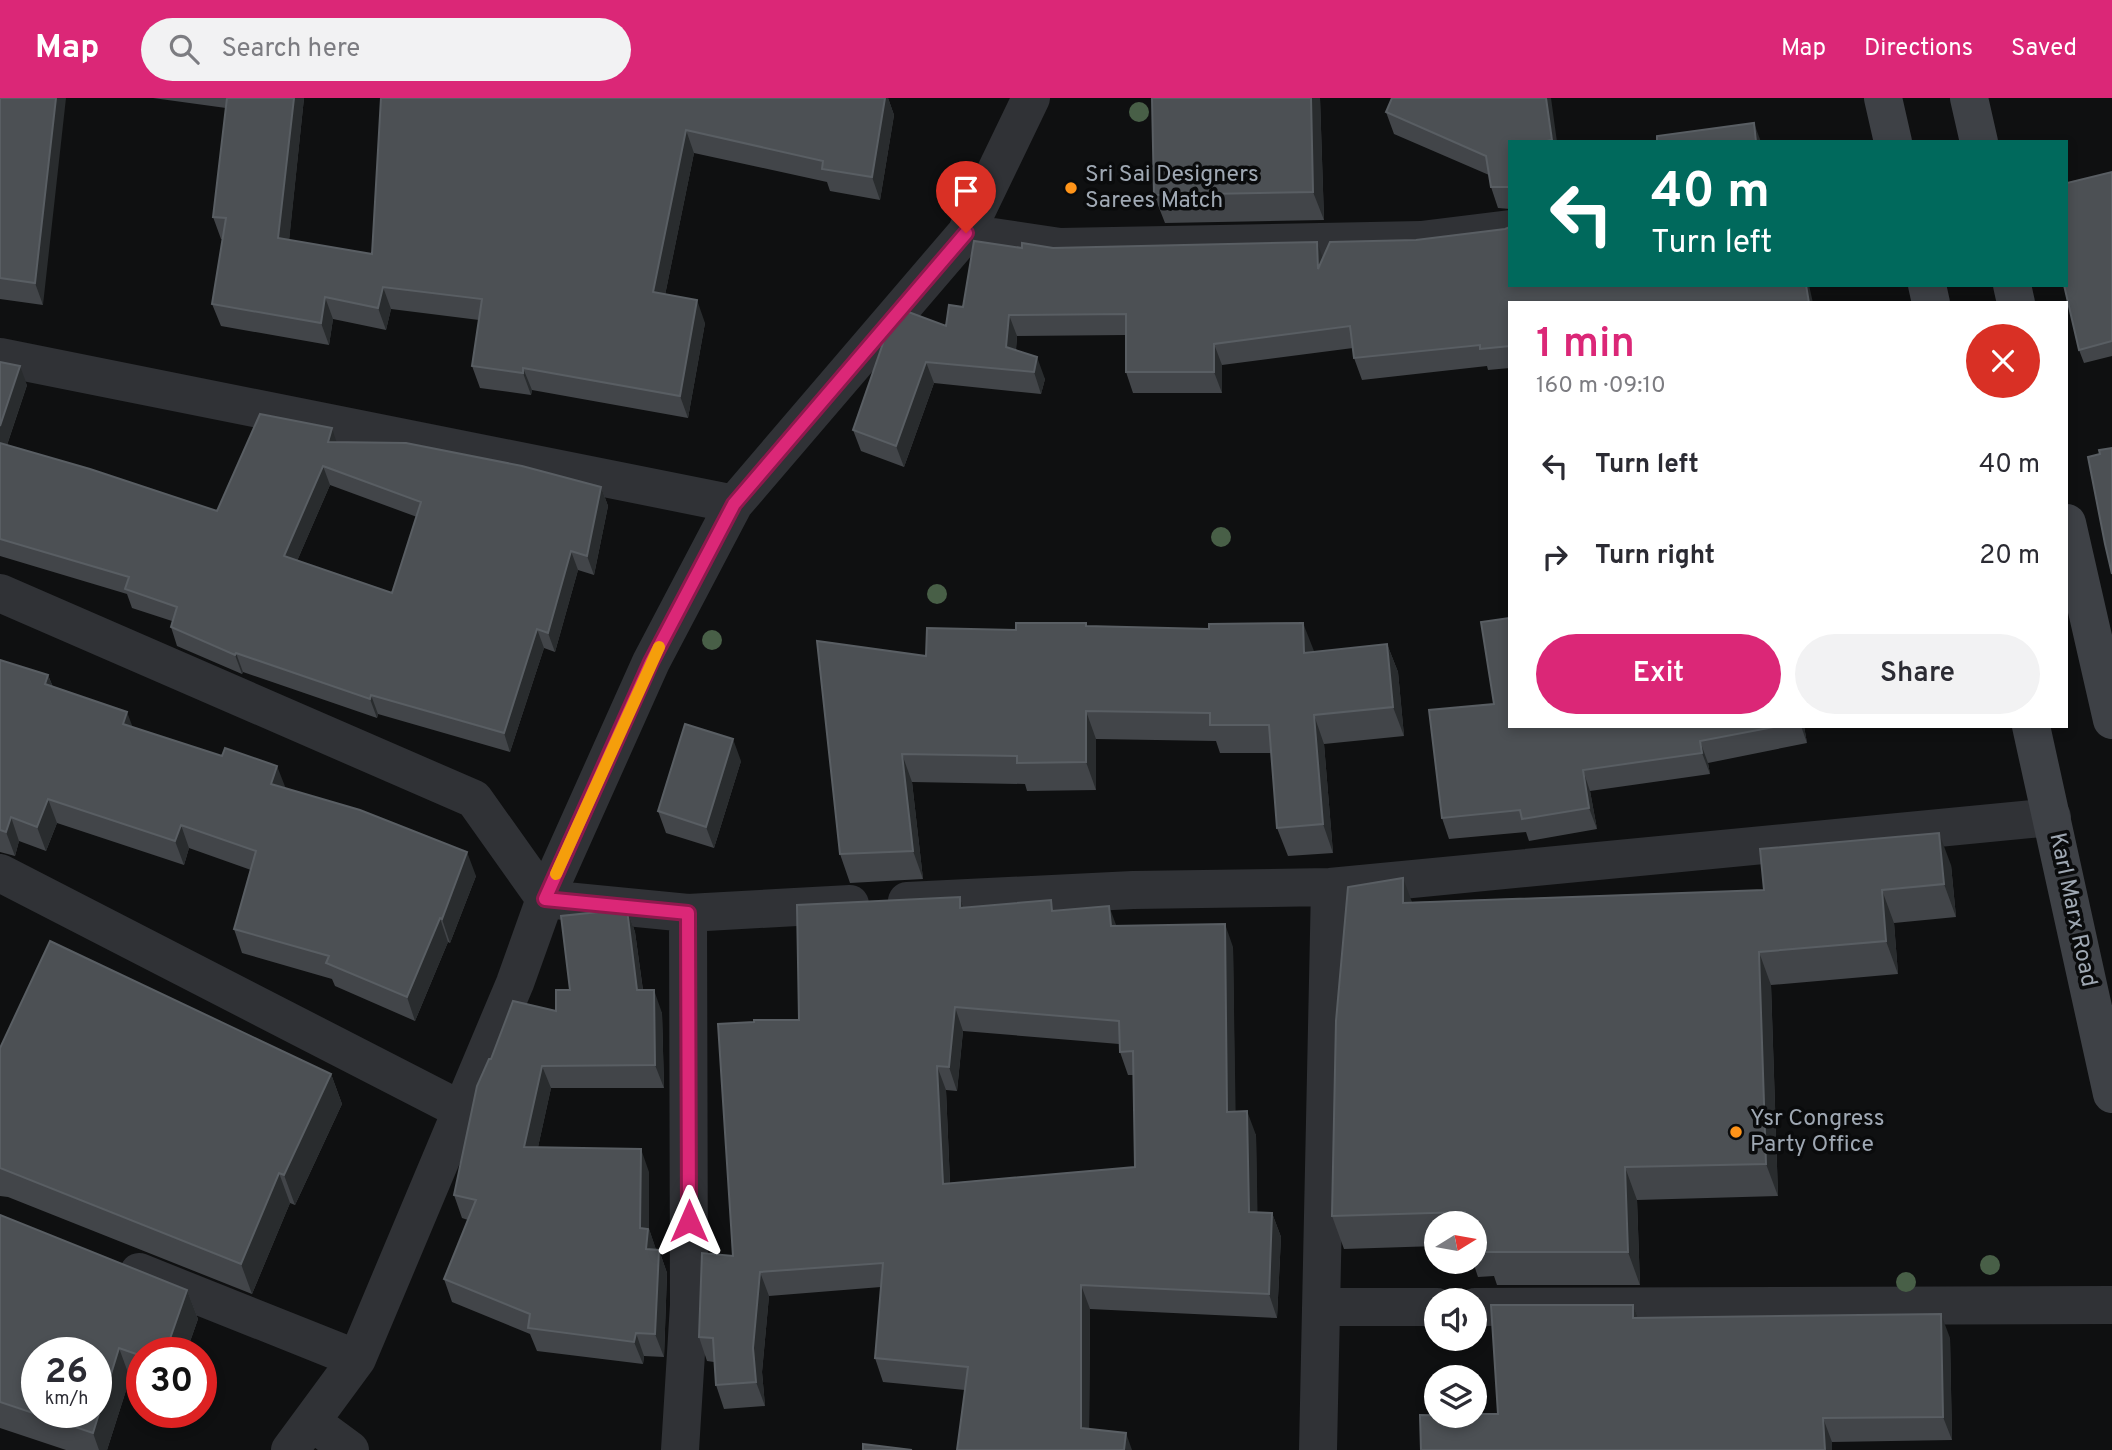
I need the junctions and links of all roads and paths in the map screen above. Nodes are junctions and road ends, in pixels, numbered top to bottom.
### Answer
1 (1031, 98) edge
2 (1883, 98) edge
3 (1969, 98) edge
4 (1893, 140) edge
5 (1979, 140) edge
6 (1508, 229) edge
7 (966, 233) junction
8 (0, 356) edge
9 (734, 504) junction
10 (2068, 527) edge
11 (0, 593) edge
12 (2112, 720) edge
13 (2031, 728) edge
14 (2052, 817) junction
15 (0, 873) edge
16 (1330, 887) junction
17 (545, 899) junction
18 (688, 913) junction
19 (2112, 1094) edge
20 (463, 1111) junction
21 (102, 1258) edge
22 (2112, 1306) edge
23 (1321, 1307) junction
24 (1424, 1307) edge
25 (1487, 1307) edge
26 (357, 1359) junction
27 (301, 1436) edge
28 (350, 1450) edge
29 (680, 1450) edge
30 (1318, 1450) edge

1 - 7 street
2 - 4 main road
3 - 5 main road
6 - 7 street
7 - 9 street
8 - 9 street
9 - 17 street
10 - 12 main road
11 - 17 street
13 - 14 main road, Karl Marx Road
14 - 16 street
14 - 19 main road, Karl Marx Road
15 - 20 street
16 - 18 street
16 - 23 street
17 - 18 street
17 - 20 street
18 - 29 street
20 - 26 street
21 - 26 street
22 - 25 street
23 - 24 street
23 - 30 street
26 - 27 street
27 - 28 street

